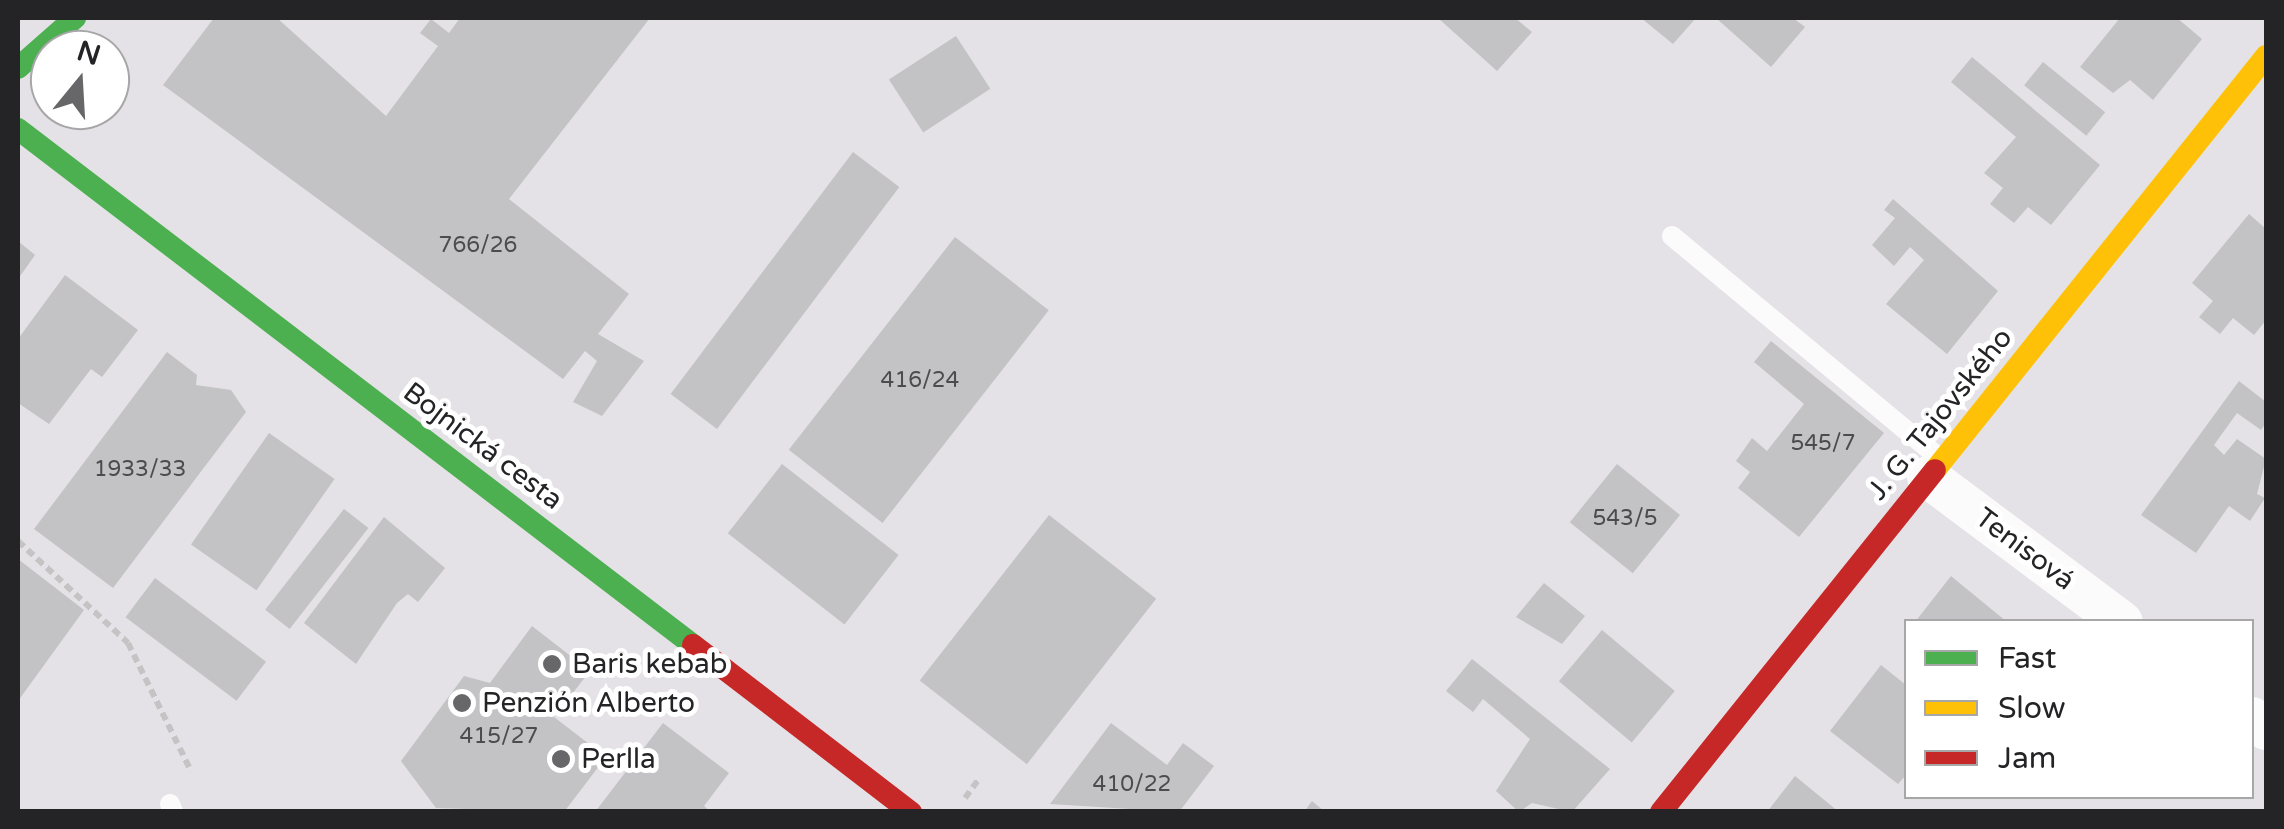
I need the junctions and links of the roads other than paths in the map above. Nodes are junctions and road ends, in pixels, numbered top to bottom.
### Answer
1 (76, 18) edge
2 (2266, 56) edge
3 (18, 68) edge
4 (18, 129) edge
5 (1672, 236) dead end
6 (1935, 468) junction
7 (2118, 619) edge
8 (912, 812) edge
9 (1661, 812) edge

1 - 3 street
2 - 6 street, J. G. Tajovského
4 - 8 street, Bojnická cesta
5 - 6 lane
6 - 7 street, Tenisová
6 - 9 street, J. G. Tajovského

